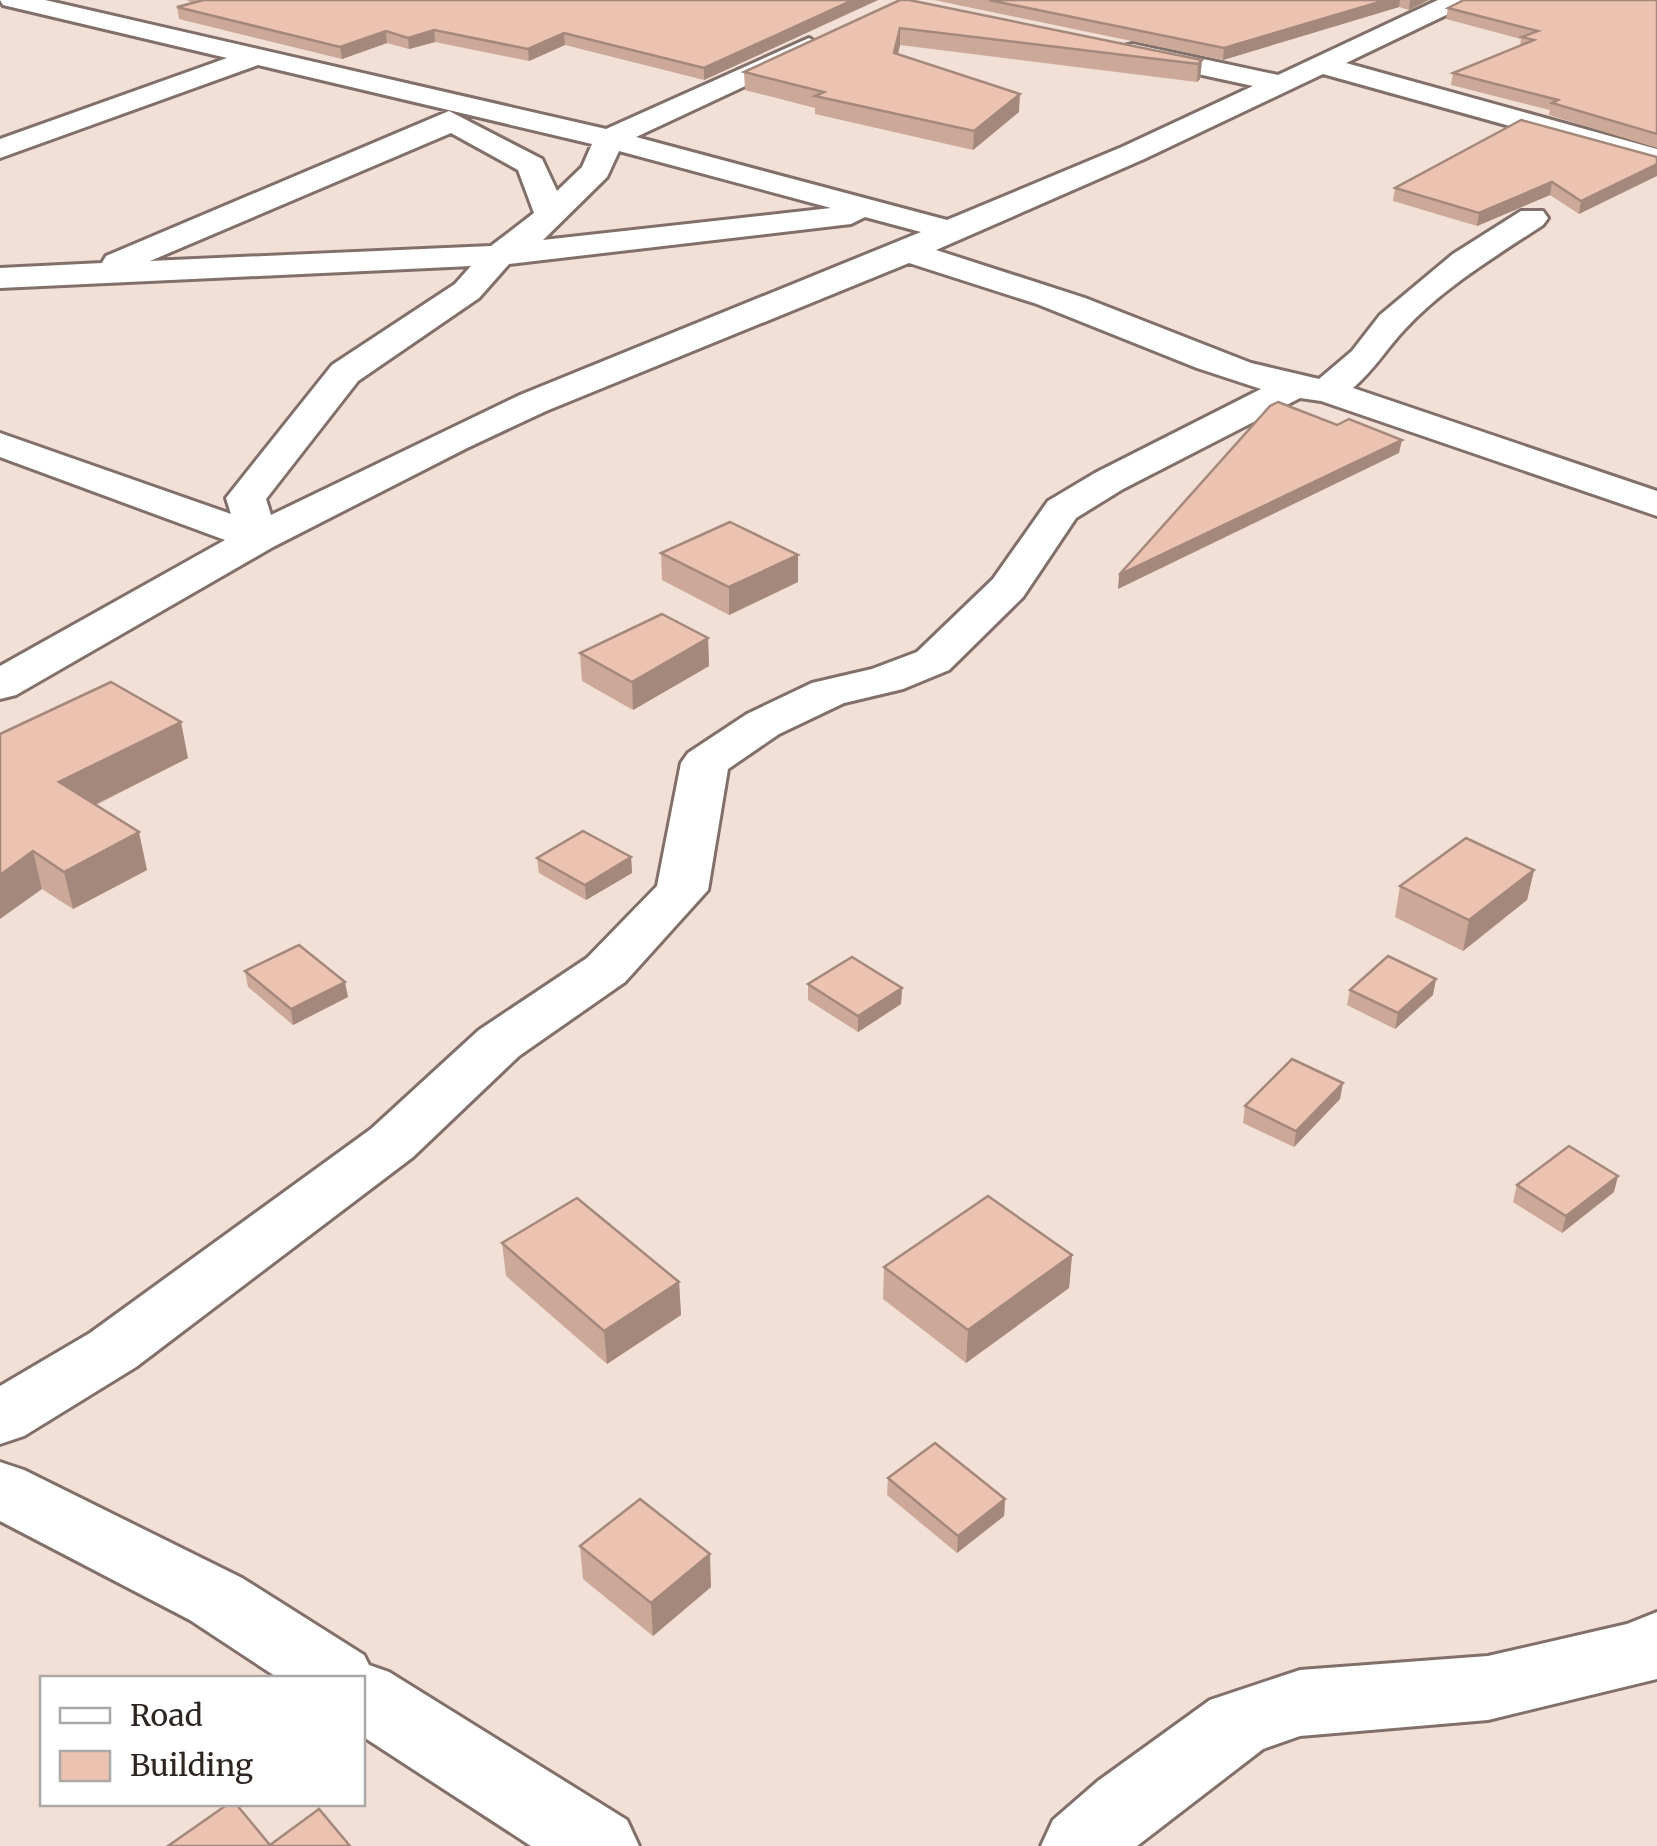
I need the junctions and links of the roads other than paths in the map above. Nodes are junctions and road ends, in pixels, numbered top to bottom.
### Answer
1 (12, 0) edge
2 (1458, 0) edge
3 (50, 8) junction
4 (0, 24) edge
5 (831, 36) edge
6 (1110, 48) edge
7 (256, 57) junction
8 (1321, 65) junction
9 (1283, 84) junction
10 (442, 110) junction
11 (609, 139) junction
12 (0, 149) edge
13 (1657, 158) edge
14 (880, 211) junction
15 (550, 214) junction
16 (1532, 218) dead end
17 (950, 230) junction
18 (907, 252) junction
19 (498, 255) junction
20 (86, 276) junction
21 (0, 278) edge
22 (0, 309) edge
23 (1310, 389) junction
24 (0, 444) edge
25 (1657, 504) edge
26 (258, 538) junction
27 (0, 685) edge
28 (0, 1418) edge
29 (0, 1489) edge
30 (1657, 1643) edge
31 (335, 1676) edge
32 (365, 1696) edge
33 (600, 1846) edge
34 (1081, 1846) edge

1 - 3 street
2 - 8 street
3 - 4 street
3 - 7 street
5 - 11 street
6 - 9 street
7 - 10 street
7 - 12 street
8 - 9 street
8 - 13 street
9 - 17 street
10 - 11 street
10 - 15 street
10 - 20 street
11 - 14 street
11 - 15 street
14 - 17 street
14 - 19 street
15 - 19 street
16 - 23 street
17 - 18 street
18 - 23 street
18 - 26 street
19 - 20 street
19 - 26 street
20 - 21 street
20 - 22 street
23 - 25 street
23 - 28 street
24 - 26 street
26 - 27 street
29 - 31 street
30 - 34 street
32 - 33 street

